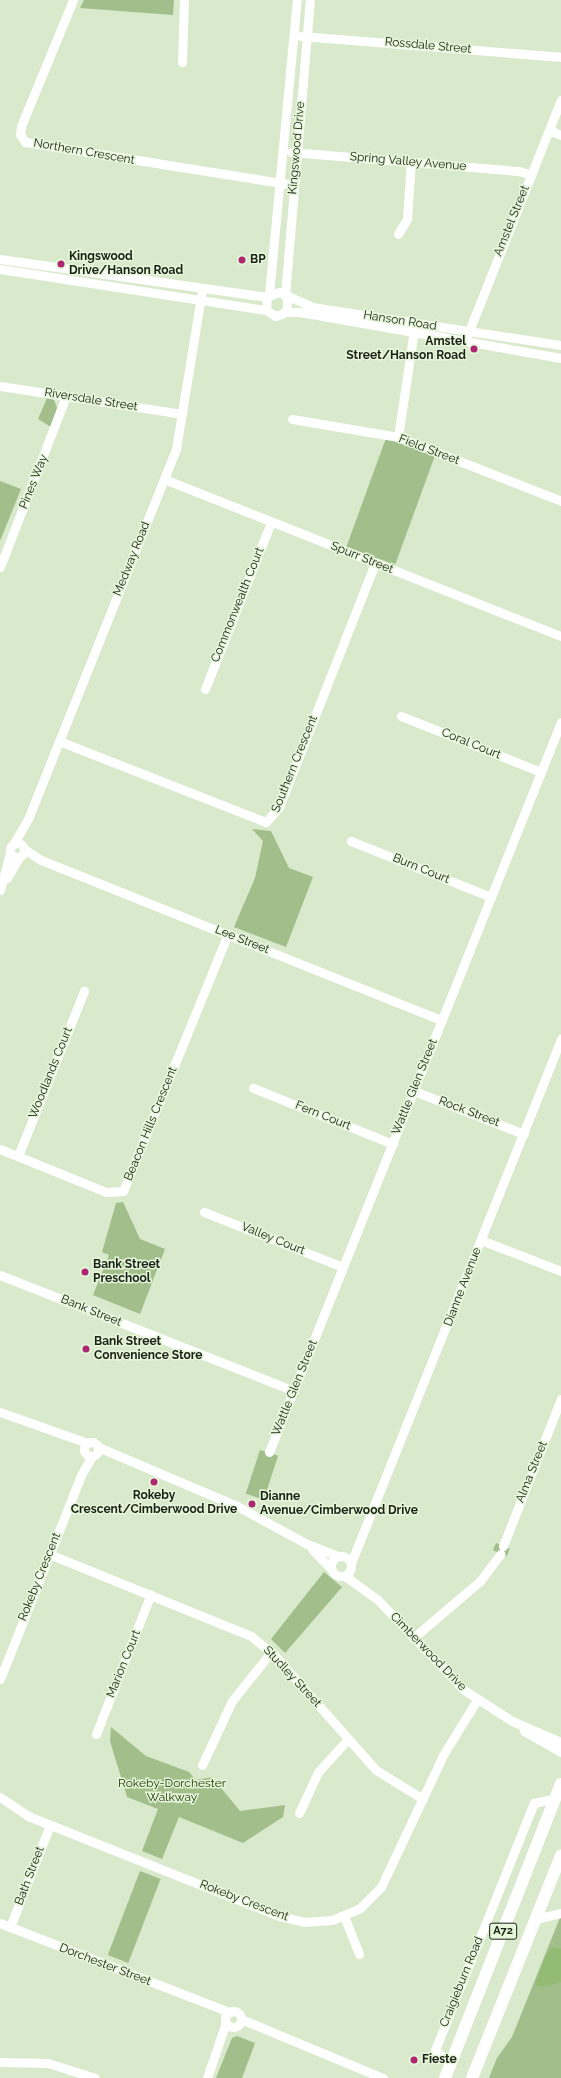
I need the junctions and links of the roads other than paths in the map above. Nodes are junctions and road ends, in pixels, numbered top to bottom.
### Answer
1 (73, 0) edge
2 (184, 0) edge
3 (297, 0) edge
4 (310, 0) edge
5 (295, 36) junction
6 (307, 37) junction
7 (561, 57) edge
8 (182, 62) dead end
9 (561, 100) edge
10 (549, 130) junction
11 (561, 135) edge
12 (285, 152) junction
13 (297, 153) junction
14 (411, 162) junction
15 (531, 175) junction
16 (282, 184) junction
17 (294, 185) junction
18 (398, 234) dead end
19 (276, 250) junction
20 (288, 251) junction
21 (0, 259) edge
22 (0, 270) edge
23 (202, 290) junction
24 (268, 296) junction
25 (286, 297) junction
26 (200, 301) junction
27 (266, 310) junction
28 (284, 312) junction
29 (415, 323) junction
30 (468, 331) junction
31 (413, 334) junction
32 (465, 342) junction
33 (561, 345) edge
34 (561, 358) edge
35 (0, 386) edge
36 (66, 396) junction
37 (182, 414) junction
38 (292, 419) dead end
39 (398, 437) junction
40 (164, 479) junction
41 (561, 501) edge
42 (271, 522) junction
43 (375, 563) junction
44 (0, 567) edge
45 (561, 636) edge
46 (205, 689) dead end
47 (401, 716) dead end
48 (561, 722) edge
49 (59, 742) junction
50 (541, 772) junction
51 (28, 819) junction
52 (351, 841) dead end
53 (14, 843) junction
54 (22, 852) junction
55 (10, 853) junction
56 (1, 889) edge
57 (491, 897) junction
58 (228, 934) junction
59 (84, 991) dead end
60 (442, 1020) junction
61 (561, 1039) edge
62 (253, 1088) dead end
63 (414, 1091) junction
64 (524, 1134) junction
65 (392, 1144) junction
66 (0, 1149) edge
67 (18, 1156) junction
68 (204, 1212) dead end
69 (481, 1240) junction
70 (343, 1267) junction
71 (561, 1271) edge
72 (0, 1274) edge
73 (294, 1392) junction
74 (561, 1399) edge
75 (0, 1412) edge
76 (90, 1451) junction
77 (269, 1452) dead end
78 (363, 1535) junction
79 (307, 1544) junction
80 (49, 1554) junction
81 (341, 1556) junction
82 (351, 1565) junction
83 (331, 1569) junction
84 (345, 1576) junction
85 (368, 1590) junction
86 (151, 1594) junction
87 (413, 1638) junction
88 (271, 1652) junction
89 (4, 1656) edge
90 (0, 1679) edge
91 (477, 1700) junction
92 (512, 1722) junction
93 (96, 1734) dead end
94 (348, 1739) junction
95 (561, 1742) edge
96 (561, 1752) edge
97 (202, 1766) dead end
98 (561, 1784) edge
99 (0, 1797) edge
100 (555, 1798) junction
101 (423, 1799) junction
102 (299, 1813) dead end
103 (50, 1825) junction
104 (561, 1855) edge
105 (561, 1913) edge
106 (344, 1916) junction
107 (535, 1920) junction
108 (0, 1923) edge
109 (10, 1927) junction
110 (359, 1954) dead end
111 (232, 2021) junction
112 (0, 2062) edge
113 (451, 2064) junction
114 (94, 2078) edge
115 (207, 2078) edge
116 (383, 2078) edge
117 (445, 2078) edge
118 (472, 2078) edge

1 - 16 street, Northern Crescent
2 - 8 street
3 - 5 street, Kingswood Drive
4 - 6 street, Kingswood Drive
5 - 6 street, Rossdale Street
5 - 12 street, Kingswood Drive
6 - 7 street, Rossdale Street
6 - 13 street, Kingswood Drive
9 - 10 street, Amstel Street
10 - 11 street
10 - 15 street, Amstel Street
12 - 13 street, Spring Valley Avenue
12 - 16 street, Kingswood Drive
13 - 14 street, Spring Valley Avenue
13 - 17 street, Kingswood Drive
14 - 15 street, Spring Valley Avenue
14 - 18 street
15 - 30 street, Amstel Street
16 - 17 street, Northern Crescent
16 - 19 street, Kingswood Drive
17 - 20 street, Kingswood Drive
19 - 20 street
19 - 24 street, Kingswood Drive
20 - 25 street, Kingswood Drive
21 - 23 street
22 - 26 street
23 - 24 street
23 - 26 street, Medway Road
24 - 25 street
24 - 27 street
25 - 28 street
25 - 29 street, Hanson Road
26 - 27 street
26 - 37 street, Medway Road
27 - 28 street
28 - 31 street, Hanson Road
29 - 30 street, Hanson Road
29 - 31 street
30 - 32 street, Amstel Street
30 - 33 street, Hanson Road
31 - 32 street, Hanson Road
31 - 39 street
32 - 34 street, Hanson Road
35 - 36 street, Riversdale Street
36 - 37 street, Riversdale Street
36 - 44 street, Pines Way
37 - 40 street, Medway Road
38 - 39 street, Field Street
39 - 41 street, Field Street
40 - 42 street, Spurr Street
40 - 49 street, Medway Road
42 - 43 street, Spurr Street
42 - 46 street, Commonwealth Court
43 - 45 street, Spurr Street
43 - 49 street, Southern Crescent
47 - 50 street, Coral Court
48 - 50 street, Wattle Glen Street
49 - 51 street, Medway Road
50 - 57 street, Wattle Glen Street
51 - 53 street, Medway Road
51 - 54 street, Medway Road
52 - 57 street, Burn Court
53 - 54 street
53 - 55 street, Medway Road
54 - 55 street
54 - 56 street, Medway Road
54 - 58 street, Lee Street
55 - 56 street, Medway Road
57 - 60 street, Wattle Glen Street
58 - 60 street, Lee Street
58 - 67 street, Beacon Hills Crescent
59 - 67 street, Woodlands Court
60 - 63 street, Wattle Glen Street
61 - 64 street, Dianne Avenue
62 - 65 street, Fern Court
63 - 64 street, Rock Street
63 - 65 street, Wattle Glen Street
64 - 69 street, Dianne Avenue
65 - 70 street, Wattle Glen Street
66 - 67 street, Beacon Hills Crescent
68 - 70 street, Valley Court
69 - 71 street
69 - 78 street, Dianne Avenue
70 - 73 street, Wattle Glen Street
72 - 73 street, Bank Street
73 - 77 street, Wattle Glen Street
74 - 87 street, Alma Street
75 - 76 street
76 - 79 street
76 - 80 street, Rokeby Crescent
78 - 81 street, Dianne Avenue
78 - 82 street, Dianne Avenue
79 - 81 street
79 - 83 street
80 - 86 street, Studley Street
80 - 89 street, Rokeby Crescent
81 - 82 street
81 - 83 street
82 - 84 street
82 - 85 street, Cimberwood Drive
83 - 84 street
84 - 85 street, Cimberwood Drive
85 - 87 street, Cimberwood Drive
86 - 88 street, Studley Street
86 - 93 street, Marion Court
87 - 91 street, Cimberwood Drive
88 - 94 street, Studley Street
88 - 97 street
89 - 90 street, Rokeby Crescent
91 - 92 street, Cimberwood Drive
91 - 101 street, Rokeby Crescent
92 - 95 street, Cimberwood Drive
92 - 96 street, Cimberwood Drive
94 - 101 street, Studley Street
94 - 102 street
98 - 100 main road, Craigieburn Road / A72
99 - 103 street, Rokeby Crescent
100 - 113 main road, Craigieburn Road / A72
100 - 113 street, Craigieburn Road
101 - 106 street, Rokeby Crescent
103 - 106 street, Rokeby Crescent
103 - 109 street, Bath Street
104 - 107 main road, A72
105 - 107 street
106 - 110 street
107 - 118 main road, A72
108 - 109 street, Dorchester Street
109 - 111 street, Dorchester Street
111 - 115 street
111 - 116 street, Dorchester Street
112 - 114 street
113 - 117 main road, Craigieburn Road / A72

